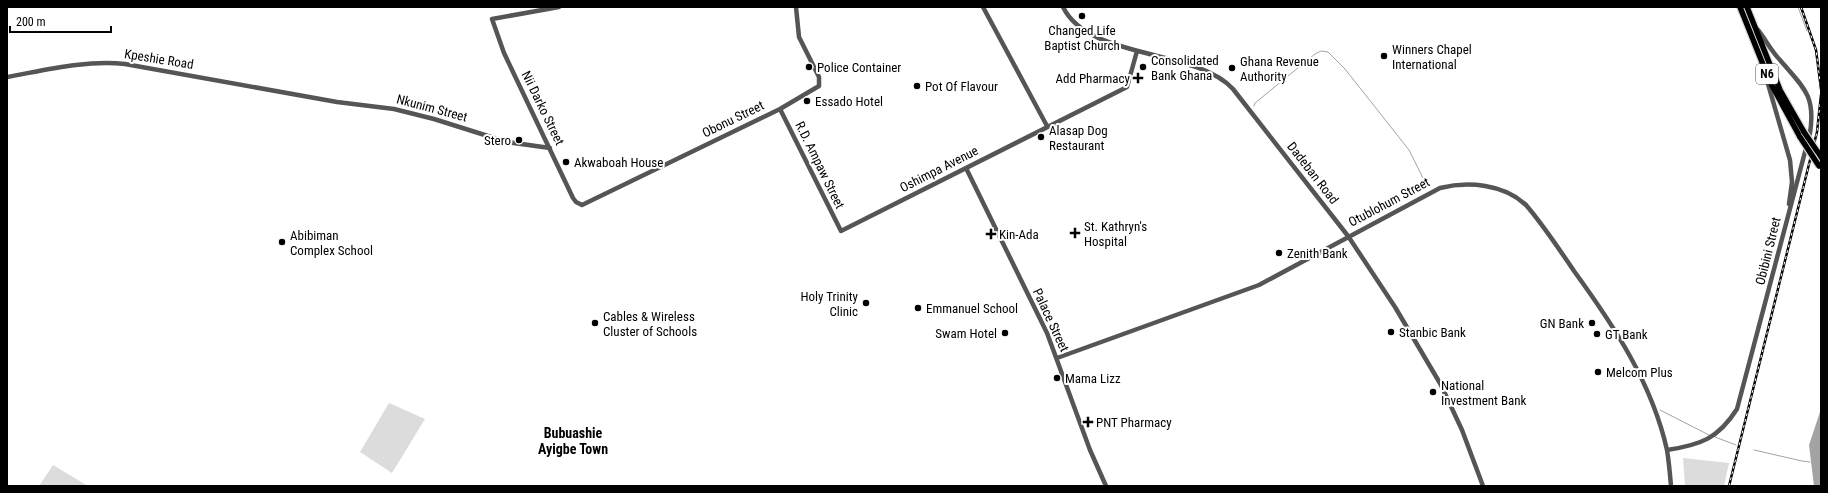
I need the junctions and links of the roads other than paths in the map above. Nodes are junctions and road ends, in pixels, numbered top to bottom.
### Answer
1 (559, 7) edge
2 (796, 7) edge
3 (984, 7) edge
4 (1063, 7) edge
5 (1740, 7) edge
6 (1747, 7) edge
7 (1757, 30) junction
8 (1137, 51) junction
9 (1763, 64) junction
10 (7, 77) edge
11 (307, 96) joint
12 (780, 108) junction
13 (1047, 126) junction
14 (1802, 135) junction
15 (550, 148) junction
16 (1819, 152) edge
17 (1821, 158) edge
18 (1820, 166) edge
19 (966, 168) junction
20 (578, 204) joint
21 (1787, 222) junction
22 (841, 231) joint
23 (1348, 236) junction
24 (1058, 358) junction
25 (1667, 450) junction
26 (1106, 486) edge
27 (1483, 486) edge
28 (1671, 486) edge

1 - 15 street, Nii Darko Street
2 - 12 street, Obonu Street
3 - 13 street
4 - 8 street, Dadeban Road
5 - 9 highway, N6
6 - 7 highway, N6
7 - 14 highway, N6
7 - 21 street, Obibini Street
8 - 13 street, Oshimpa Avenue
8 - 23 street, Dadeban Road
9 - 14 highway, N6
9 - 21 street
10 - 11 street, Kpeshie Road
11 - 15 street, Nkunim Street
12 - 20 street, Obonu Street
12 - 22 street, R.D. Ampaw Street
13 - 19 street, Oshimpa Avenue
14 - 16 highway, N6, bridge
14 - 18 highway, N6, bridge
15 - 20 street, Nii Darko Street
16 - 17 highway, N6
19 - 22 street, Oshimpa Avenue
19 - 24 street, Palace Street
21 - 25 street, Obibini Street
23 - 24 street, Otublohum Street
23 - 25 street, Otublohum Street
23 - 27 street, Dadeban Road
24 - 26 street, Palace Street
25 - 28 street, Otublohum Street

